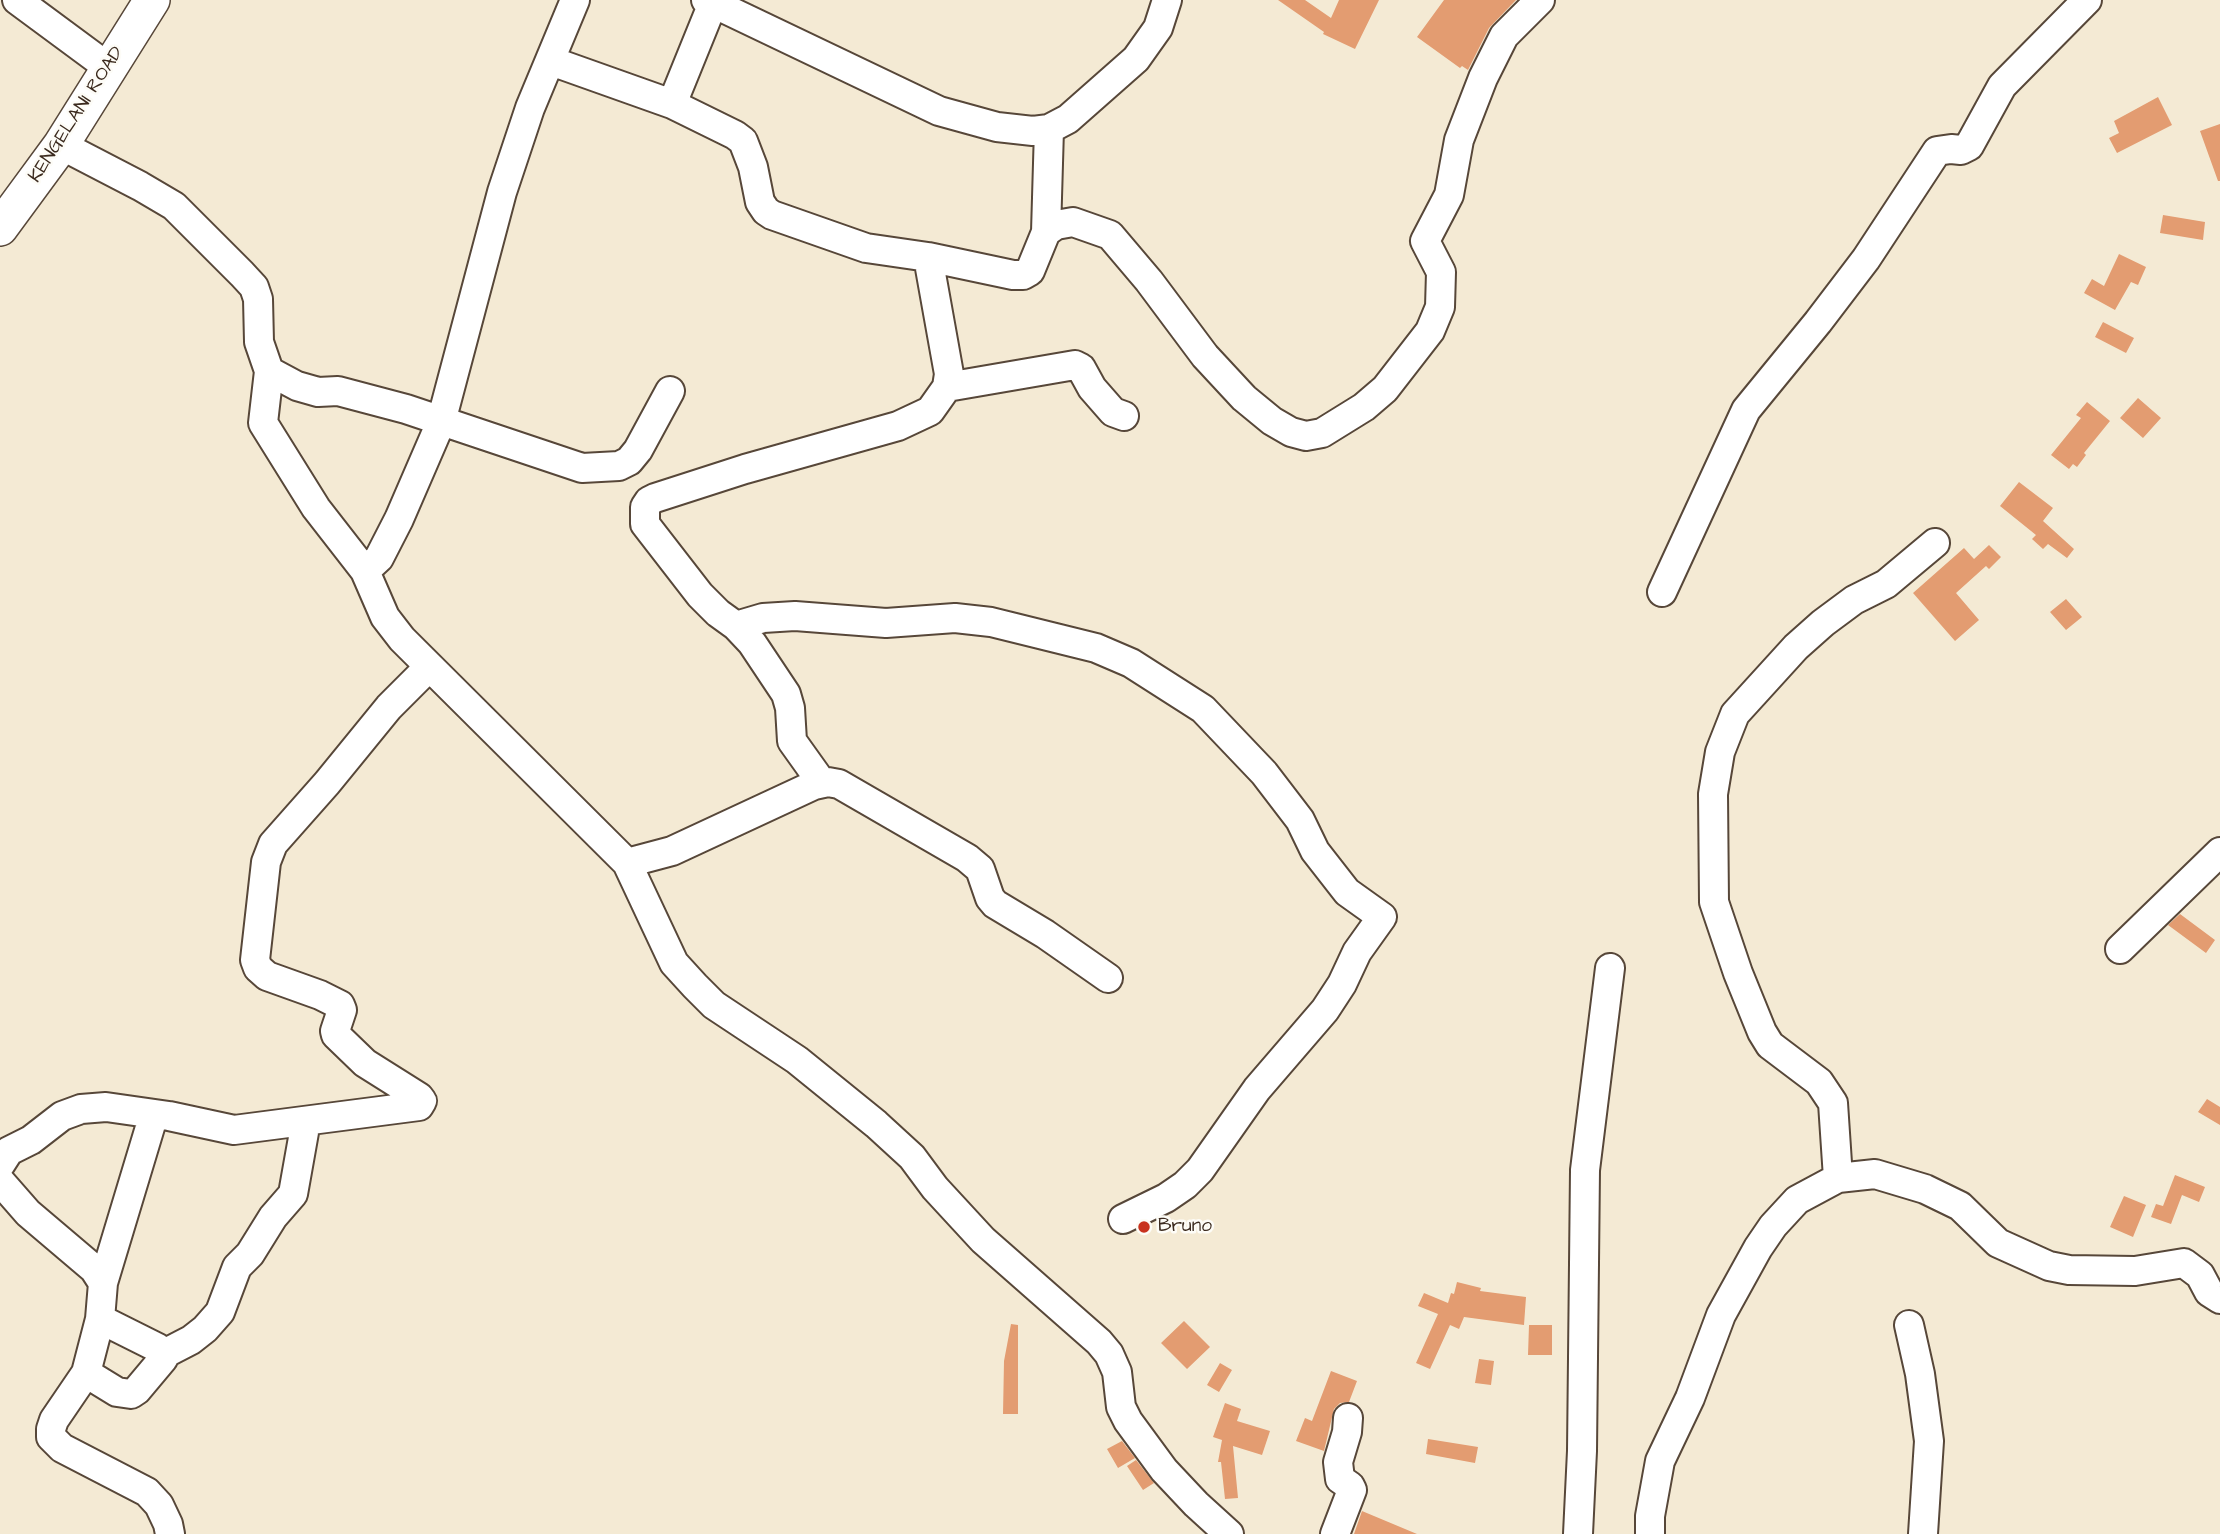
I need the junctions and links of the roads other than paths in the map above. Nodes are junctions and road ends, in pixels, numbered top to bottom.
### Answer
1 (17, 0) edge
2 (152, 0) edge
3 (575, 0) edge
4 (1167, 0) edge
5 (1540, 0) edge
6 (2087, 0) edge
7 (711, 1) edge
8 (551, 61) junction
9 (109, 68) junction
10 (672, 104) junction
11 (1049, 130) junction
12 (61, 145) junction
13 (2, 222) edge
14 (1046, 232) junction
15 (928, 257) junction
16 (269, 371) junction
17 (947, 387) junction
18 (670, 391) dead end
19 (1124, 416) dead end
20 (441, 422) junction
21 (619, 466) junction
22 (649, 501) junction
23 (1935, 542) dead end
24 (365, 571) junction
25 (1662, 592) dead end
26 (736, 626) junction
27 (429, 667) junction
28 (822, 783) junction
29 (2220, 852) edge
30 (628, 863) junction
31 (2120, 948) dead end
32 (1610, 968) dead end
33 (1108, 978) dead end
34 (154, 1114) junction
35 (306, 1121) junction
36 (0, 1165) edge
37 (1838, 1178) junction
38 (0, 1181) edge
39 (1123, 1219) dead end
40 (103, 1283) junction
41 (2220, 1299) edge
42 (100, 1319) junction
43 (1909, 1325) dead end
44 (162, 1355) junction
45 (86, 1373) junction
46 (1348, 1418) dead end
47 (170, 1534) edge
48 (1229, 1534) edge
49 (1335, 1534) edge
50 (1577, 1534) edge
51 (1650, 1534) edge
52 (1923, 1534) edge

1 - 9 street
2 - 9 main road, KENGELANI ROAD
3 - 8 street
4 - 11 street
5 - 14 street
6 - 25 street
7 - 10 street
7 - 11 street
8 - 10 street
8 - 20 street
9 - 12 main road, KENGELANI ROAD
10 - 15 street
11 - 14 street
12 - 13 main road, KENGELANI ROAD
12 - 16 street
14 - 15 street
15 - 17 street
16 - 20 street
16 - 24 street
17 - 19 street
17 - 22 street
18 - 21 street
20 - 21 street
20 - 24 street
21 - 22 street
22 - 26 street
23 - 37 street
24 - 27 street
26 - 28 street
26 - 39 street
27 - 30 street
27 - 35 street
28 - 30 street
28 - 33 street
29 - 31 street
30 - 48 street
32 - 50 street
34 - 35 street
34 - 36 street
34 - 40 street
35 - 44 street
37 - 41 street
37 - 51 street
38 - 40 street
40 - 42 street
42 - 44 street
42 - 45 street
43 - 52 street
44 - 45 street
45 - 47 street
46 - 49 street

